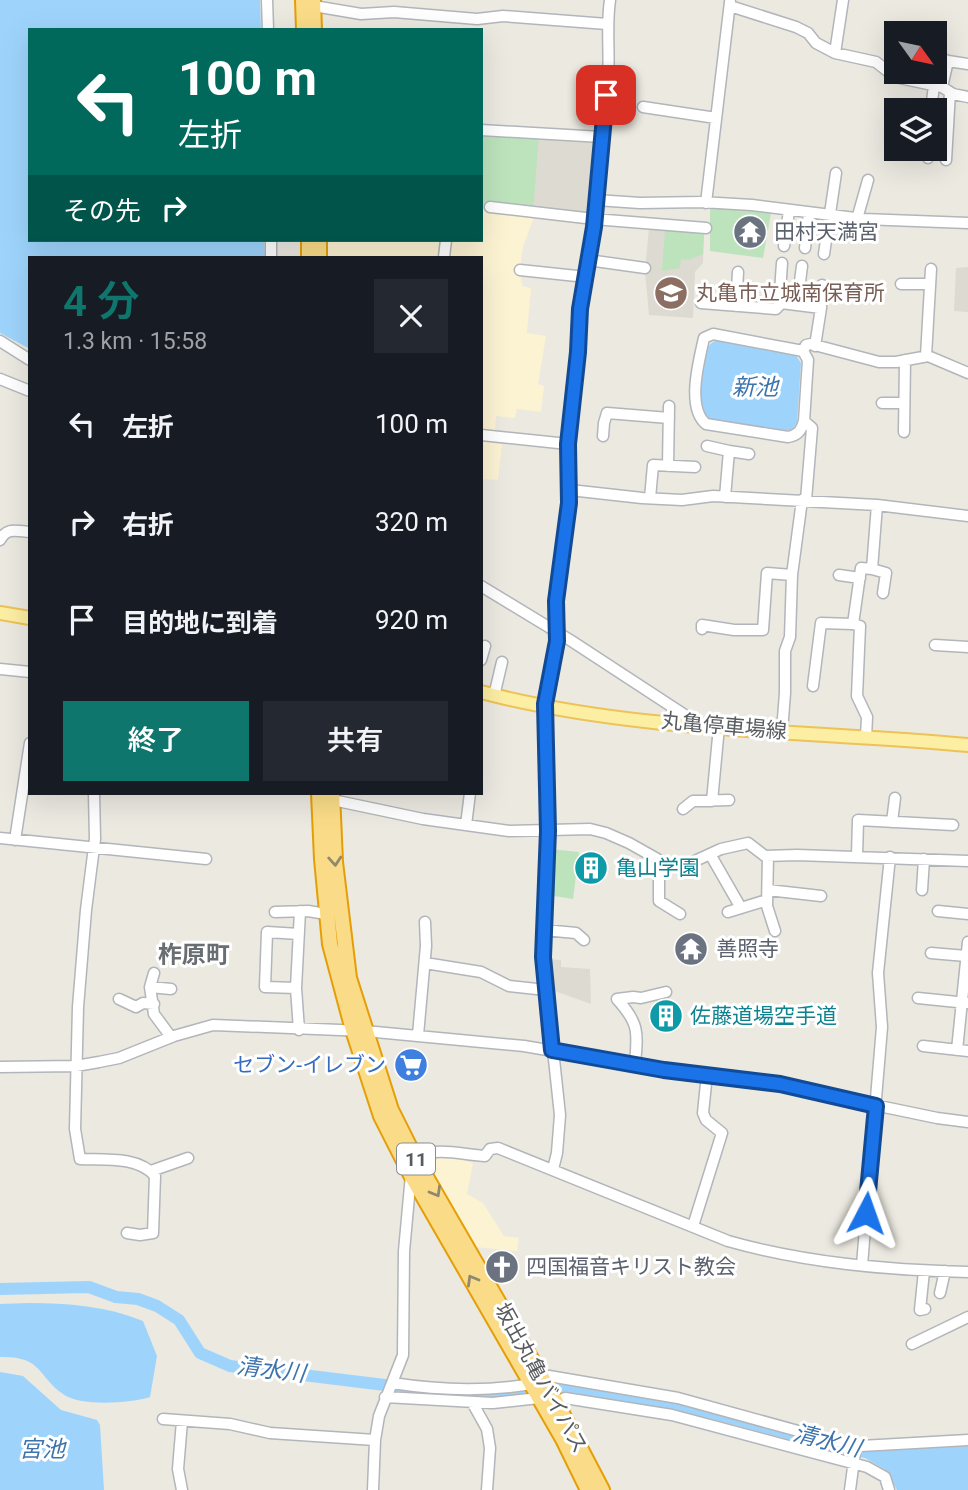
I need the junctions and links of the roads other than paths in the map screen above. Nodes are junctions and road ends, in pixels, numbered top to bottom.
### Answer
1 (267, 0) edge
2 (610, 0) edge
3 (843, 0) edge
4 (310, 2) edge
5 (730, 3) edge
6 (607, 24) junction
7 (268, 28) edge
8 (304, 28) edge
9 (314, 28) edge
10 (835, 53) junction
11 (948, 61) joint
12 (968, 64) edge
13 (942, 88) junction
14 (968, 97) edge
15 (937, 98) edge
16 (943, 98) edge
17 (643, 107) dead end
18 (716, 118) junction
19 (483, 130) edge
20 (602, 138) junction
21 (836, 173) dead end
22 (868, 180) dead end
23 (596, 200) junction
24 (706, 202) junction
25 (491, 206) dead end
26 (789, 211) junction
27 (809, 213) junction
28 (830, 215) junction
29 (594, 219) junction
30 (857, 219) junction
31 (968, 223) edge
32 (706, 228) dead end
33 (784, 246) dead end
34 (805, 248) dead end
35 (824, 254) dead end
36 (588, 260) junction
37 (782, 263) dead end
38 (802, 266) dead end
39 (645, 268) dead end
40 (931, 269) dead end
41 (520, 270) dead end
42 (738, 272) dead end
43 (586, 277) junction
44 (901, 284) dead end
45 (930, 284) junction
46 (822, 285) dead end
47 (701, 303) dead end
48 (797, 305) junction
49 (736, 306) junction
50 (779, 306) junction
51 (821, 307) junction
52 (0, 341) edge
53 (815, 346) junction
54 (803, 351) junction
55 (926, 356) junction
56 (28, 359) edge
57 (905, 360) junction
58 (968, 373) edge
59 (0, 379) edge
60 (28, 390) edge
61 (882, 403) dead end
62 (904, 403) junction
63 (669, 406) dead end
64 (669, 418) junction
65 (804, 421) junction
66 (904, 432) dead end
67 (483, 435) edge
68 (603, 436) dead end
69 (568, 444) junction
70 (707, 446) dead end
71 (729, 451) junction
72 (749, 454) dead end
73 (668, 466) junction
74 (695, 467) dead end
75 (570, 490) junction
76 (725, 496) junction
77 (650, 498) junction
78 (804, 500) junction
79 (877, 505) junction
80 (968, 516) edge
81 (28, 532) edge
82 (0, 540) edge
83 (872, 569) junction
84 (793, 575) junction
85 (839, 575) dead end
86 (860, 578) junction
87 (483, 587) edge
88 (883, 593) dead end
89 (0, 613) edge
90 (28, 618) edge
91 (853, 624) junction
92 (702, 629) dead end
93 (556, 631) junction
94 (935, 645) dead end
95 (485, 646) dead end
96 (968, 647) edge
97 (483, 653) edge
98 (502, 662) dead end
99 (0, 669) edge
100 (28, 673) edge
101 (813, 686) dead end
102 (487, 694) edge
103 (546, 708) junction
104 (701, 725) junction
105 (719, 727) junction
106 (782, 732) junction
107 (866, 737) junction
108 (968, 745) edge
109 (28, 756) edge
110 (94, 795) edge
111 (470, 795) edge
112 (326, 796) edge
113 (895, 798) dead end
114 (729, 800) dead end
115 (712, 801) junction
116 (684, 808) dead end
117 (892, 822) junction
118 (466, 825) junction
119 (953, 825) dead end
120 (548, 831) junction
121 (0, 838) edge
122 (15, 840) junction
123 (94, 849) junction
124 (968, 852) edge
125 (710, 854) junction
126 (768, 856) junction
127 (857, 856) junction
128 (890, 857) junction
129 (206, 859) dead end
130 (924, 859) junction
131 (659, 861) junction
132 (968, 861) edge
133 (922, 890) dead end
134 (767, 895) junction
135 (821, 896) dead end
136 (741, 908) junction
137 (300, 911) junction
138 (938, 911) dead end
139 (275, 912) dead end
140 (728, 912) dead end
141 (327, 914) junction
142 (680, 914) dead end
143 (968, 914) edge
144 (425, 922) dead end
145 (544, 930) junction
146 (775, 931) dead end
147 (299, 934) junction
148 (584, 940) dead end
149 (968, 942) edge
150 (931, 954) dead end
151 (967, 957) edge
152 (425, 963) junction
153 (154, 973) dead end
154 (150, 986) junction
155 (296, 988) junction
156 (171, 989) dead end
157 (546, 990) junction
158 (666, 992) dead end
159 (918, 998) dead end
160 (119, 999) dead end
161 (965, 1003) edge
162 (154, 1004) junction
163 (299, 1030) junction
164 (359, 1031) junction
165 (418, 1035) junction
166 (171, 1037) junction
167 (923, 1046) dead end
168 (552, 1050) junction
169 (962, 1050) edge
170 (635, 1064) junction
171 (76, 1066) junction
172 (0, 1067) edge
173 (708, 1074) junction
174 (876, 1106) junction
175 (968, 1122) edge
176 (188, 1158) dead end
177 (415, 1158) junction
178 (552, 1169) junction
179 (151, 1171) junction
180 (411, 1175) junction
181 (693, 1226) junction
182 (127, 1233) dead end
183 (862, 1265) junction
184 (924, 1271) junction
185 (945, 1271) junction
186 (968, 1272) edge
187 (940, 1293) dead end
188 (925, 1309) dead end
189 (968, 1317) edge
190 (912, 1344) dead end
191 (536, 1381) junction
192 (392, 1383) junction
193 (386, 1397) junction
194 (539, 1398) junction
195 (472, 1402) junction
196 (556, 1402) junction
197 (163, 1419) dead end
198 (182, 1421) junction
199 (374, 1440) junction
200 (968, 1440) edge
201 (856, 1445) junction
202 (854, 1464) junction
203 (182, 1490) edge
204 (373, 1490) edge
205 (486, 1490) edge
206 (588, 1490) edge
207 (602, 1490) edge
208 (850, 1490) edge
209 (889, 1490) edge

1 - 7 street
2 - 6 street
3 - 10 street
4 - 6 street
4 - 8 highway
4 - 9 highway
5 - 10 street
5 - 18 street
6 - 20 street
10 - 13 street
11 - 12 street
11 - 13 street
13 - 14 street
13 - 15 street
13 - 16 street
17 - 18 street
18 - 24 street
19 - 20 street
20 - 23 street
21 - 28 street
22 - 30 street
23 - 24 street
23 - 29 street
24 - 26 street
25 - 29 street
26 - 27 street
26 - 33 street
27 - 28 street
27 - 34 street
28 - 30 street
28 - 35 street
29 - 32 street
29 - 36 street
30 - 31 street
36 - 39 street
36 - 43 street
37 - 50 street
38 - 48 street
40 - 45 street
41 - 43 street
42 - 49 street
43 - 69 street
44 - 45 street
45 - 55 street
46 - 51 street
47 - 49 street
48 - 50 street
48 - 51 street
49 - 50 street
51 - 53 street
52 - 56 street
53 - 54 street
53 - 57 street
54 - 65 street
54 - 65 street
55 - 57 street
55 - 58 street
57 - 62 street
59 - 60 street
61 - 62 street
62 - 66 street
63 - 64 street
64 - 68 street
64 - 73 street
65 - 78 street
67 - 69 street
69 - 75 street
70 - 71 street
71 - 72 street
71 - 76 street
73 - 74 street
73 - 77 street
75 - 77 street
75 - 93 street
76 - 77 street
76 - 78 street
78 - 79 street
78 - 84 street
79 - 80 street
79 - 83 street
81 - 82 street
83 - 86 street
83 - 88 street
84 - 92 street
84 - 106 street
85 - 86 street
86 - 91 street
87 - 93 street
89 - 90 main road
91 - 101 street
91 - 107 street
93 - 103 street
93 - 104 street
94 - 96 street
95 - 97 street
98 - 102 street
99 - 100 street
102 - 103 main road, 丸亀停車場線
103 - 104 main road, 丸亀停車場線
103 - 120 street
104 - 105 main road, 丸亀停車場線
105 - 106 main road, 丸亀停車場線
105 - 115 street
106 - 107 main road, 丸亀停車場線
107 - 108 main road, 丸亀停車場線
109 - 122 street
110 - 123 street
111 - 118 street
112 - 118 street
112 - 141 highway, 坂出丸亀バイパス / 11
112 -> 164 highway, 坂出丸亀バイパス / 11
113 - 117 street
114 - 115 street
115 - 116 street
117 - 119 street
117 - 127 street
118 - 120 street
120 - 131 street
120 - 145 street
121 - 122 street
122 - 123 street
123 - 129 street
123 - 171 street
124 - 132 street
125 - 126 street
125 - 131 street
125 - 136 street
126 - 127 street
126 - 134 street
127 - 128 street
128 - 130 street
128 - 174 street
130 - 132 street
130 - 133 street
131 - 142 street
134 - 135 street
134 - 136 street
134 - 146 street
136 - 140 street
137 - 139 street
137 - 141 street
137 - 147 street
138 - 143 street
141 - 164 highway, 坂出丸亀バイパス / 11
144 - 152 street
145 - 148 street
145 - 157 street
147 - 155 street
147 - 155 street
149 - 151 street
150 - 151 street
151 - 161 street
152 - 157 street
152 - 165 street
153 - 154 street
154 - 156 street
154 - 162 street
155 - 163 street
157 - 168 street
158 - 170 street
159 - 161 street
160 - 162 street
161 - 169 street
162 - 166 street
163 - 164 street
163 - 166 street
164 - 165 street
164 - 177 highway, 坂出丸亀バイパス / 11
164 - 180 highway, 坂出丸亀バイパス / 11
165 - 168 street
166 - 171 street
167 - 169 street
168 - 170 street
168 - 178 street
170 - 173 street
171 - 172 street
171 - 179 street
173 - 174 street
173 - 181 street
174 - 175 street
174 - 183 street
176 - 179 street
177 - 178 street
177 -> 191 highway, 坂出丸亀バイパス / 11
178 - 181 street
179 - 182 street
191 -> 180 highway, 坂出丸亀バイパス / 11
180 - 192 street
181 - 183 street
183 - 184 street
184 - 185 street
184 - 188 street
185 - 186 street
185 - 187 street
189 - 190 street
191 - 192 street
191 - 194 highway, 坂出丸亀バイパス / 11
191 - 196 highway, 坂出丸亀バイパス / 11
191 - 201 street
192 - 193 street
193 - 195 street
193 - 199 street
194 - 195 street
194 - 206 highway, 坂出丸亀バイパス / 11
195 - 205 street
196 - 202 street
196 - 207 highway, 坂出丸亀バイパス / 11
197 - 198 street
198 - 199 street
198 - 203 street
199 - 204 street
200 - 201 street
201 - 202 street
202 - 208 street
202 - 209 street

